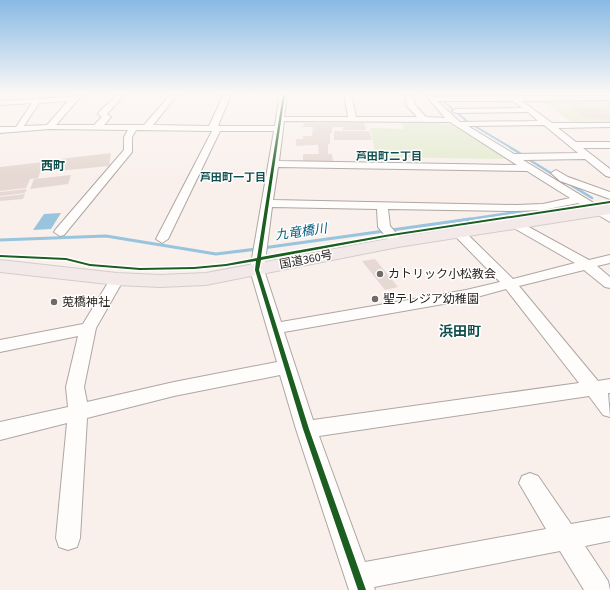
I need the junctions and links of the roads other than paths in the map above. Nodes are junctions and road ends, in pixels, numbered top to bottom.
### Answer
1 (23, 122) edge
2 (54, 122) edge
3 (102, 122) edge
4 (152, 122) edge
5 (218, 122) edge
6 (279, 122) edge
7 (449, 122) edge
8 (456, 122) junction
9 (472, 122) edge
10 (545, 122) edge
11 (476, 124) junction
12 (548, 124) junction
13 (585, 125) junction
14 (610, 125) edge
15 (49, 127) junction
16 (96, 128) junction
17 (133, 128) junction
18 (146, 128) junction
19 (18, 129) junction
20 (215, 129) junction
21 (278, 129) junction
22 (0, 130) edge
23 (610, 144) edge
24 (574, 145) junction
25 (587, 156) junction
26 (515, 157) junction
27 (531, 157) junction
28 (274, 164) junction
29 (532, 168) junction
30 (608, 171) edge
31 (581, 199) junction
32 (267, 203) junction
33 (382, 206) junction
34 (607, 209) edge
35 (516, 224) junction
36 (60, 232) dead end
37 (459, 233) junction
38 (391, 234) junction
39 (162, 239) dead end
40 (258, 256) junction
41 (610, 259) edge
42 (586, 264) junction
43 (0, 266) edge
44 (117, 279) junction
45 (509, 284) junction
46 (610, 284) edge
47 (88, 328) junction
48 (276, 328) junction
49 (0, 346) edge
50 (287, 367) junction
51 (602, 387) edge
52 (610, 409) edge
53 (78, 411) junction
54 (306, 430) junction
55 (0, 431) edge
56 (530, 483) dead end
57 (610, 529) edge
58 (565, 537) junction
59 (68, 538) dead end
60 (360, 584) edge
61 (598, 590) edge

1 - 19 street
2 - 15 street
3 - 16 street
4 - 18 street
5 - 20 street
6 - 21 street
7 - 8 street
8 - 11 street
8 - 26 street
9 - 11 street
10 - 12 street
11 - 12 street
11 - 27 street
12 - 13 street
12 - 24 street
13 - 14 street
13 - 23 street
15 - 16 street
15 - 19 street
16 - 17 street
17 - 18 street
17 - 36 street
18 - 20 street
19 - 22 street
20 - 21 street
20 - 39 street
21 - 28 street
23 - 24 street
24 - 25 street
25 - 27 street
25 - 30 street
26 - 27 street
26 - 29 street
27 - 34 street
28 - 29 street
28 - 32 street
29 - 31 street
31 - 33 street
31 - 34 street
32 - 33 street
32 - 40 street
33 - 38 street
34 - 35 highway, 国道360号
35 - 37 highway, 国道360号
35 - 42 street
37 - 38 highway, 国道360号
37 - 45 street
38 - 40 highway, 国道360号
40 - 44 highway, 国道360号
40 - 48 street
41 - 42 street
42 - 45 street
42 - 46 street
43 - 44 highway, 国道360号
44 - 47 street
45 - 48 street
45 - 51 street
47 - 49 street
47 - 53 street
48 - 50 street
50 - 53 street
50 - 54 street
51 - 52 street
51 - 54 street
53 - 55 street
53 - 59 street
54 - 60 street
56 - 58 street
57 - 58 street
58 - 60 street
58 - 61 street

